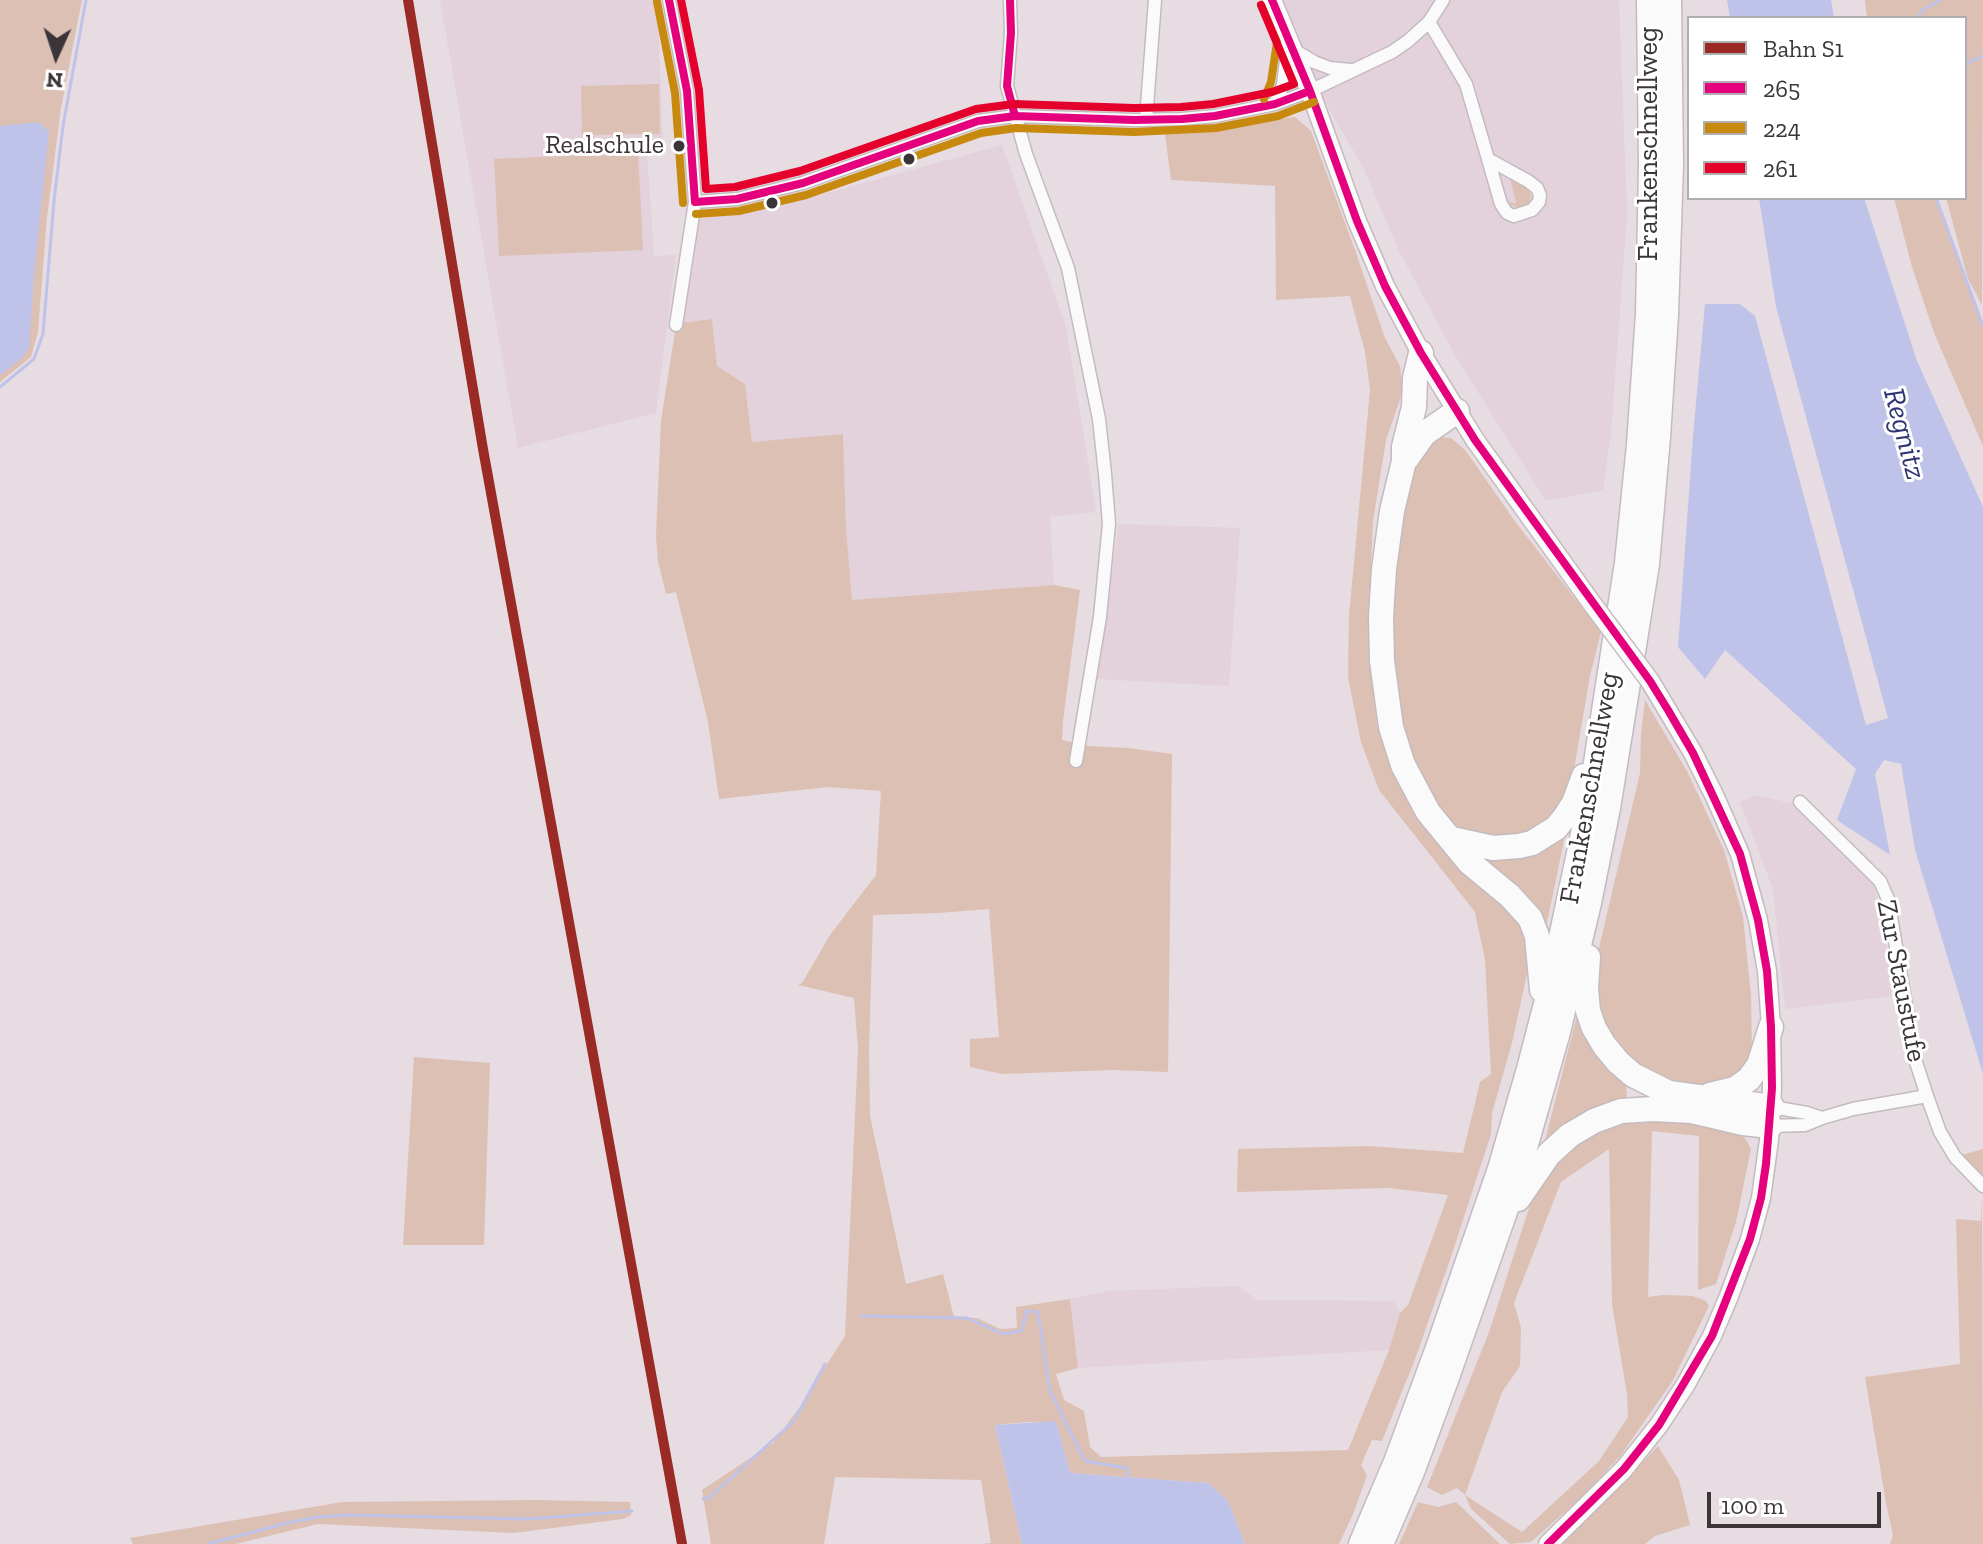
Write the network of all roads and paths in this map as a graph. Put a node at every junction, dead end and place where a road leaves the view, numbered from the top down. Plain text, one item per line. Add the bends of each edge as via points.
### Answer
1 (669, 0) edge
2 (1010, 0) edge
3 (1155, 0) edge
4 (1272, 0) edge
5 (1443, 0) edge
6 (1649, 0) edge
7 (1669, 0) edge
8 (1429, 22) junction
9 (1291, 45) junction
10 (1354, 70) junction
11 (1310, 91) junction
12 (1275, 104) junction
13 (1015, 116) junction
14 (1146, 120) junction
15 (1488, 159) junction
16 (695, 202) junction
17 (676, 325) dead end
18 (1421, 353) junction
19 (1457, 411) junction
20 (1411, 424) junction
21 (1404, 461) junction
22 (1598, 754) junction
23 (1076, 761) dead end
24 (1800, 802) dead end
25 (1452, 839) junction
26 (1589, 903) junction
27 (1771, 1027) junction
28 (1540, 1029) junction
29 (1927, 1096) junction
30 (1700, 1098) junction
31 (1771, 1116) junction
32 (1822, 1118) junction
33 (1983, 1186) edge
34 (1499, 1228) junction
35 (1361, 1544) edge
36 (1381, 1544) edge
37 (1548, 1544) edge

1 - 16 street via 687,91
2 - 13 street via 1007,86
3 - 14 street
4 - 9 main road
5 - 8 street
6 - 22 highway, Frankenschnellweg via 1648,314 1627,563
7 - 26 highway, Frankenschnellweg via 1666,315 1647,564
8 - 10 street via 1392,52
8 - 15 street via 1466,84
9 - 10 street via 1314,62
9 - 11 main road
9 - 12 street
10 - 11 street
11 - 12 street
11 - 18 main road via 1357,221
12 - 14 street via 1215,116
13 - 14 street
13 - 16 street via 978,121 803,183 737,199
13 - 23 street via 1068,268 1105,474 1109,524 1100,617
15 - 15 street via 1507,213 1532,210 1539,202 1537,188
16 - 17 street
18 - 19 main road
18 - 20 highway
19 - 20 highway via 1429,407
19 - 21 highway via 1424,434
19 - 27 main road, bridge via 1650,681 1693,753 1740,854 1758,920
20 - 21 highway
21 - 25 highway via 1384,569 1384,687 1403,765 1428,812
22 - 25 highway via 1565,817 1545,836 1505,848
22 - 28 highway, Frankenschnellweg
24 - 29 street, Zur Staustufe via 1880,881 1888,899 1915,1059
25 - 28 highway via 1469,862 1530,918 1540,957
26 - 30 highway via 1586,988 1594,1028 1633,1075 1669,1093
26 - 34 highway, Frankenschnellweg via 1558,1032
27 - 30 highway via 1749,1079 1735,1089
27 - 31 main road
28 - 35 highway, Frankenschnellweg via 1500,1169 1443,1335
29 - 32 street, Zur Staustufe
29 - 33 street, Zur Staustufe via 1955,1157
30 - 31 highway
31 - 32 street, Zur Staustufe via 1807,1113
31 - 32 street, Zur Staustufe via 1805,1125
31 - 34 highway via 1743,1123 1692,1111 1653,1109 1621,1111 1594,1121 1549,1154
31 - 37 main road via 1761,1198 1712,1336 1659,1425 1624,1469
34 - 36 highway, Frankenschnellweg via 1432,1419

